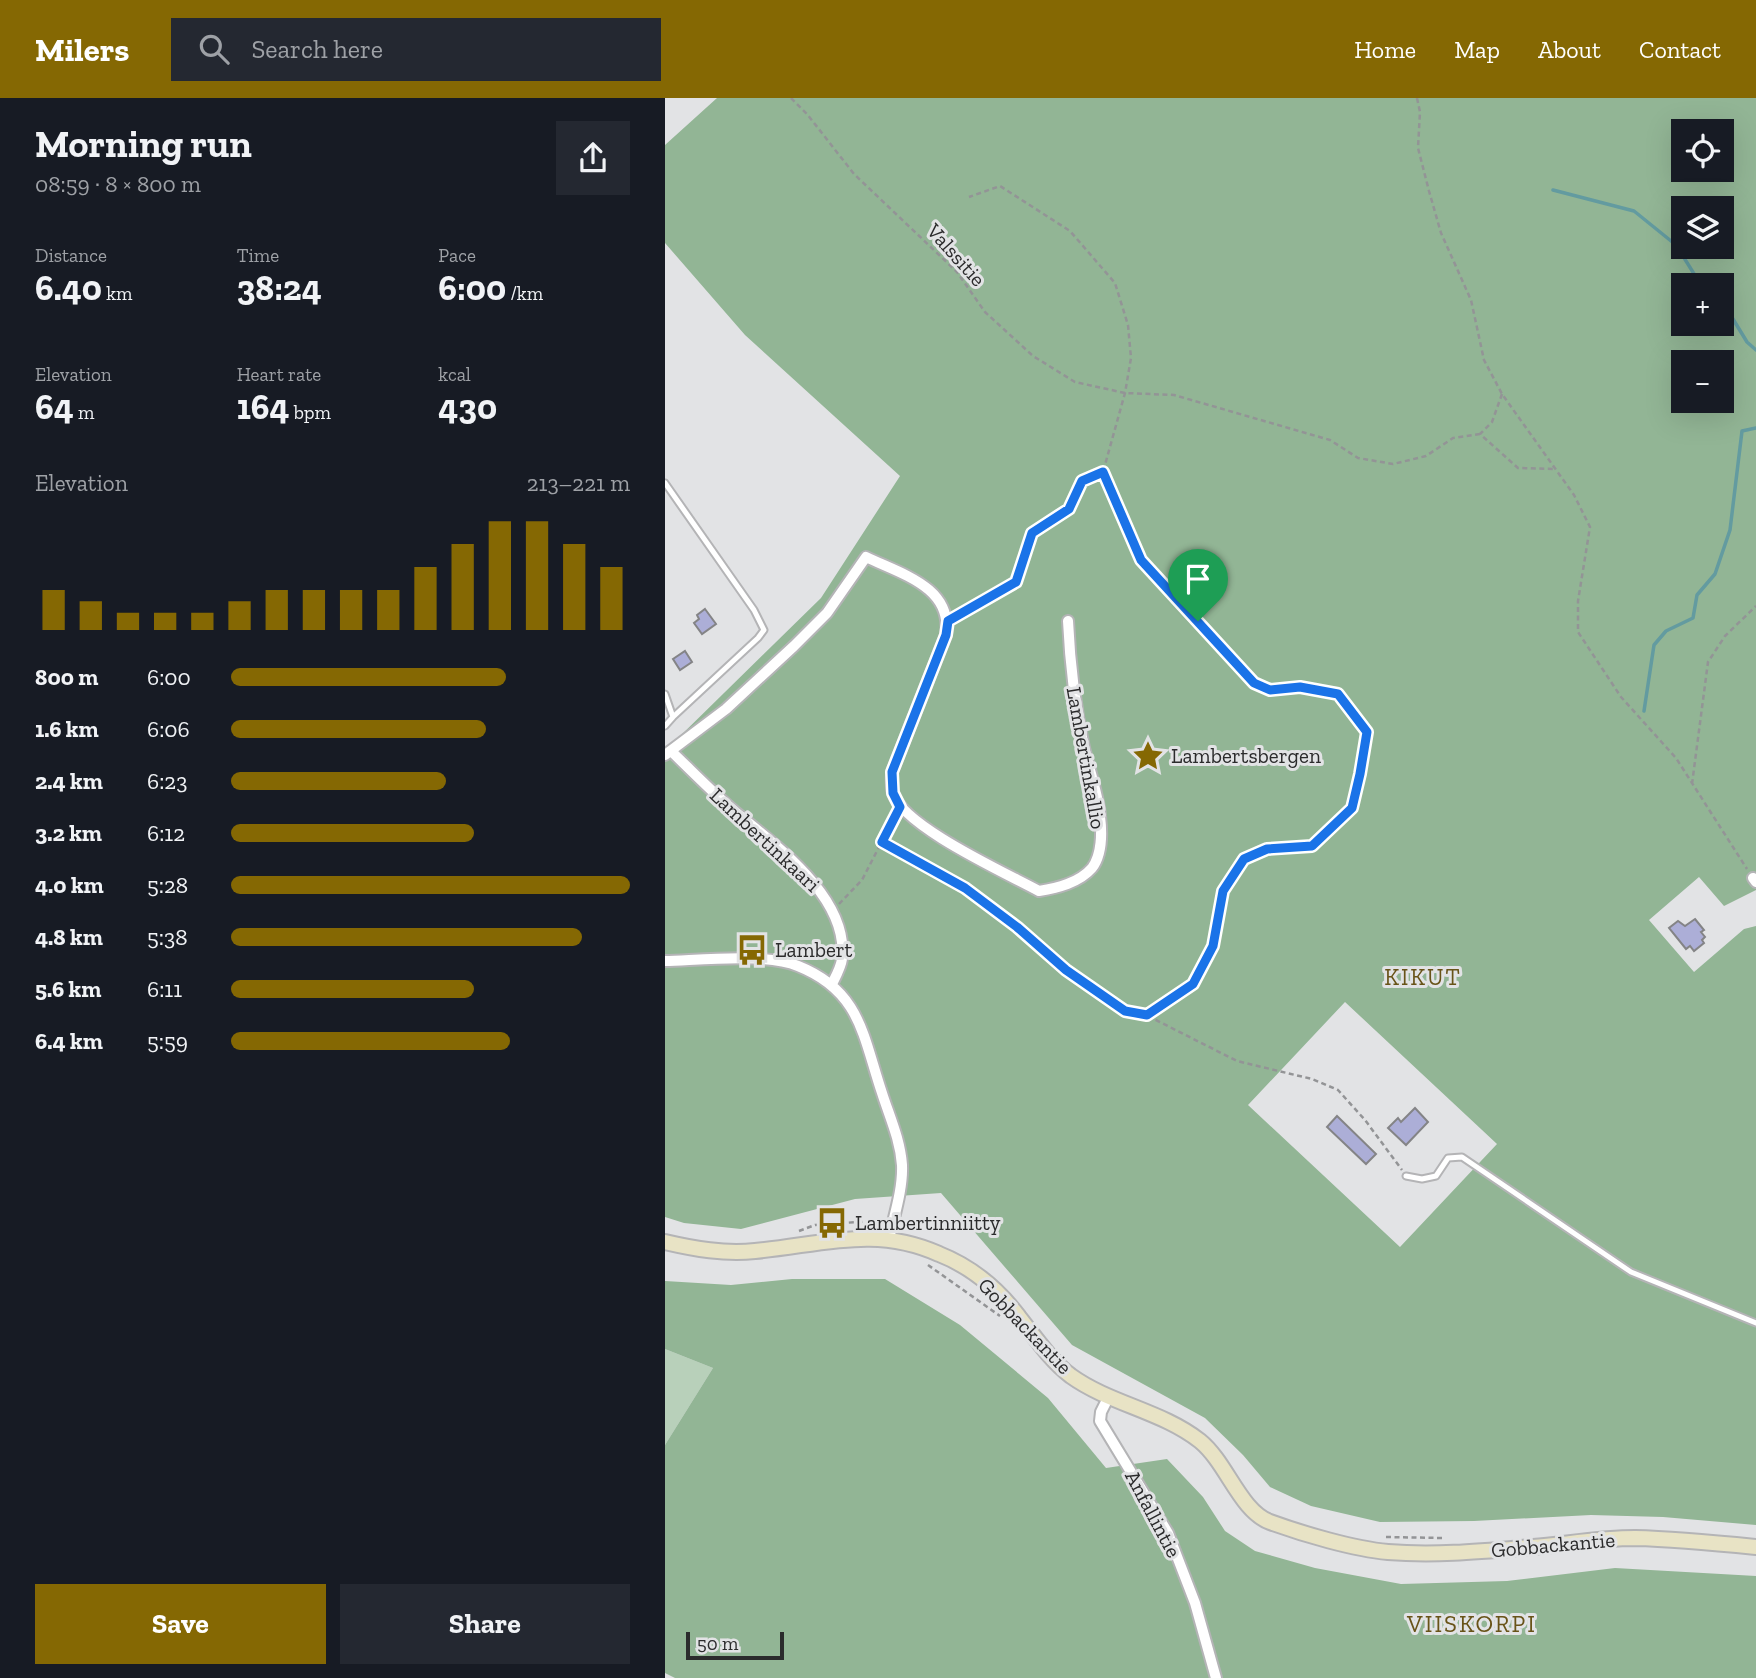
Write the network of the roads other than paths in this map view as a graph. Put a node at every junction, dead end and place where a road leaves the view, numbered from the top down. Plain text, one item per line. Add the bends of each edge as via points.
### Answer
1 (665, 483) edge
2 (1068, 621) dead end
3 (665, 694) edge
4 (673, 717) junction
5 (665, 726) edge
6 (668, 751) edge
7 (900, 807) joint
8 (665, 961) edge
9 (832, 984) junction
10 (1406, 1176) road end
11 (889, 1239) junction
12 (665, 1242) edge
13 (1756, 1323) edge
14 (1109, 1396) junction
15 (1756, 1547) edge
16 (1216, 1678) edge

1 - 4 lane via 764,630
2 - 7 street, Lambertinkallio via 1077,715 1101,815 1100,849 1092,867 1076,880 1039,891 932,832
3 - 4 lane
4 - 5 lane
6 - 7 street, Lambertinkaari via 726,709 818,621 866,556 930,589 948,621 892,772 893,793
6 - 9 street, Lambertinkaari via 822,891 842,954
8 - 9 street via 777,961 796,964
9 - 11 street via 860,1021 899,1140 902,1169
10 - 13 lane via 1436,1176 1448,1158 1462,1157 1631,1272
11 - 12 street, Gobbackantie via 843,1238 754,1251 703,1250
11 - 14 street, Gobbackantie via 942,1254 981,1278 1005,1300 1053,1360 1079,1381
14 - 15 street, Gobbackantie via 1179,1426 1202,1442 1261,1517 1360,1548 1407,1553 1483,1551 1635,1538
14 - 16 street, Anfallintie via 1100,1422 1168,1533 1195,1603

